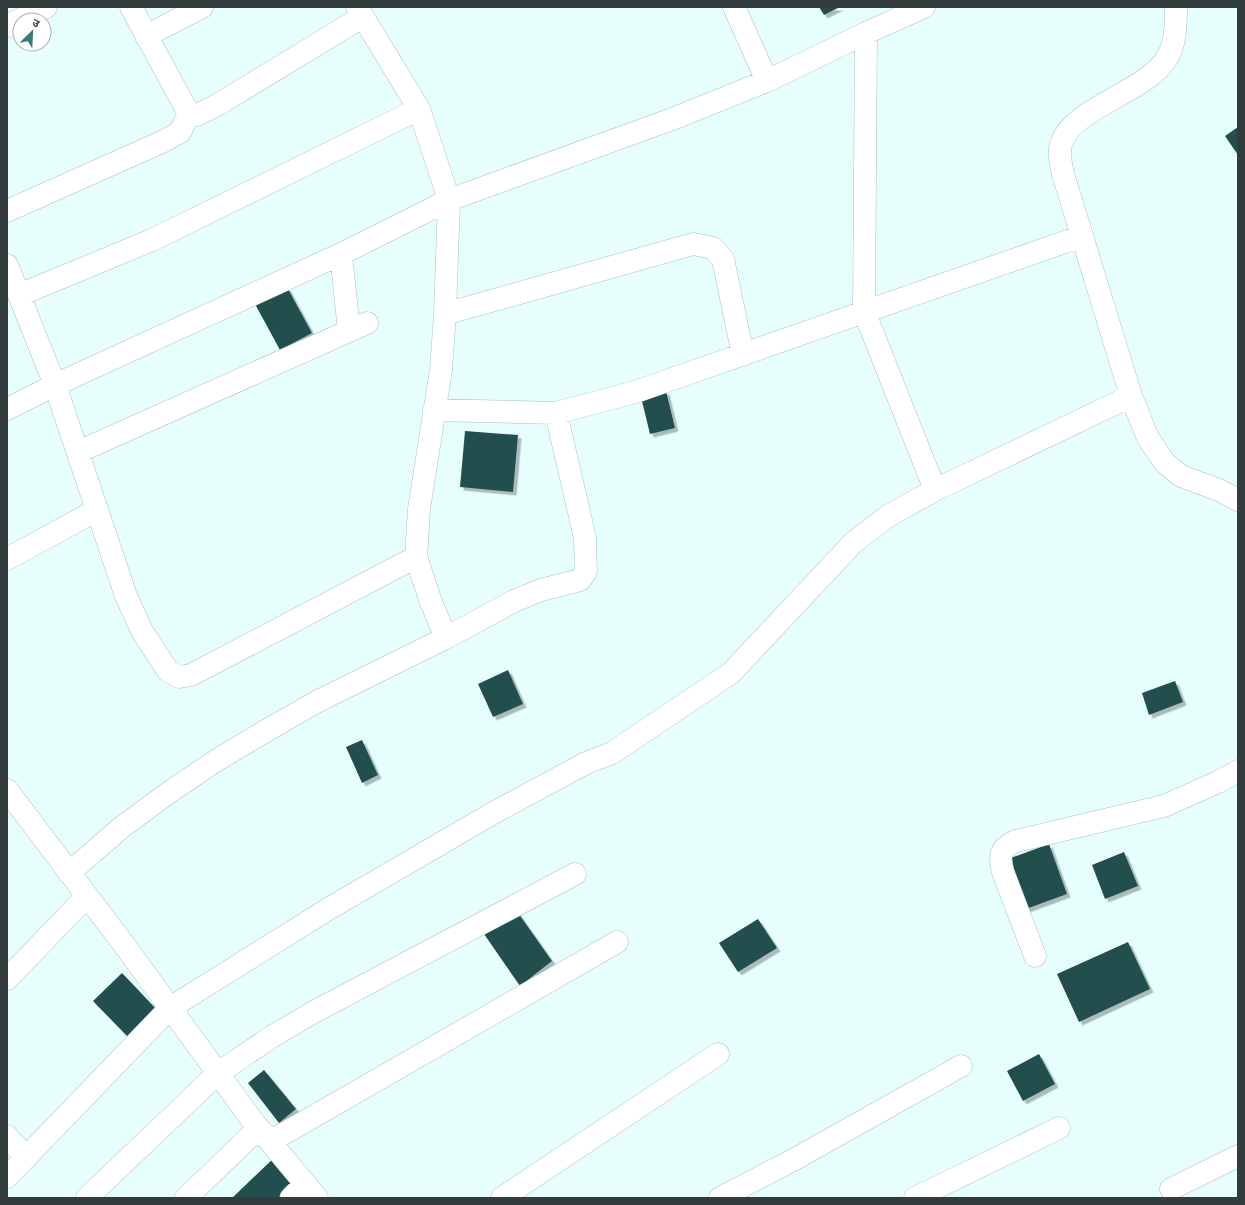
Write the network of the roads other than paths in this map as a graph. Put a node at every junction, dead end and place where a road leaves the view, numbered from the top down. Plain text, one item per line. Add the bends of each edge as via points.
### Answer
1 (46, 7) edge
2 (131, 7) edge
3 (202, 7) edge
4 (734, 7) edge
5 (924, 7) edge
6 (1176, 7) edge
7 (360, 12) edge
8 (7, 26) edge
9 (866, 33) junction
10 (146, 36) junction
11 (767, 81) junction
12 (419, 109) junction
13 (189, 114) junction
14 (449, 200) junction
15 (7, 211) edge
16 (1082, 236) junction
17 (342, 254) junction
18 (7, 265) edge
19 (19, 295) junction
20 (864, 311) junction
21 (445, 314) junction
22 (744, 355) junction
23 (55, 386) junction
24 (1131, 396) junction
25 (7, 409) edge
26 (434, 410) junction
27 (556, 413) junction
28 (78, 452) junction
29 (935, 490) junction
30 (1238, 500) edge
31 (97, 510) junction
32 (416, 557) junction
33 (7, 559) edge
34 (446, 638) junction
35 (1238, 771) edge
36 (7, 790) edge
37 (69, 872) junction
38 (575, 874) dead end
39 (87, 896) junction
40 (617, 942) dead end
41 (1035, 956) dead end
42 (7, 979) edge
43 (170, 1008) junction
44 (718, 1054) dead end
45 (962, 1066) dead end
46 (218, 1073) junction
47 (1059, 1128) dead end
48 (265, 1135) junction
49 (7, 1136) edge
50 (1238, 1156) edge
51 (26, 1158) junction
52 (7, 1178) edge
53 (1171, 1189) dead end
54 (304, 1193) edge
55 (87, 1198) edge
56 (186, 1198) edge
57 (502, 1198) edge
58 (720, 1198) edge
59 (915, 1198) edge

1 - 8 street
2 - 10 street
3 - 10 street
4 - 11 street
5 - 9 street
6 - 16 street via 1173,43 1168,58 1141,82 1081,119 1066,133 1061,144 1059,157
7 - 12 street
7 - 13 street via 219,104 197,115
9 - 11 street
9 - 20 street
10 - 13 street
11 - 14 street via 675,118
12 - 14 street
12 - 19 street via 152,240
13 - 15 street via 180,132 164,141
14 - 17 street
14 - 21 street
16 - 20 street
16 - 24 street
17 - 23 street
17 - 28 street via 358,327
18 - 19 street
19 - 23 street
20 - 22 street
20 - 29 street
21 - 22 street via 693,244 713,248 723,259
21 - 26 street via 441,370
22 - 27 street via 635,392
23 - 25 street
23 - 28 street
24 - 29 street
24 - 30 street via 1148,438 1164,464 1181,476
26 - 27 street
26 - 32 street via 419,509
27 - 34 street via 585,538 586,572 580,580 514,601
28 - 31 street
29 - 43 street via 888,516 853,543 731,673 612,753 586,763 495,812 330,908
31 - 32 street via 126,596 142,631 168,671 179,677 191,674
31 - 33 street
32 - 34 street
34 - 37 street via 318,701 217,760 144,810
35 - 41 street via 1164,806 1016,841 1006,846 1000,862
36 - 37 street
37 - 39 street
38 - 46 street via 312,1013
39 - 42 street
39 - 43 street
40 - 48 street
43 - 46 street
43 - 51 street
44 - 57 street
45 - 58 street
46 - 48 street
46 - 55 street
47 - 59 street
48 - 54 street
48 - 56 street
49 - 51 street
50 - 53 street
51 - 52 street

